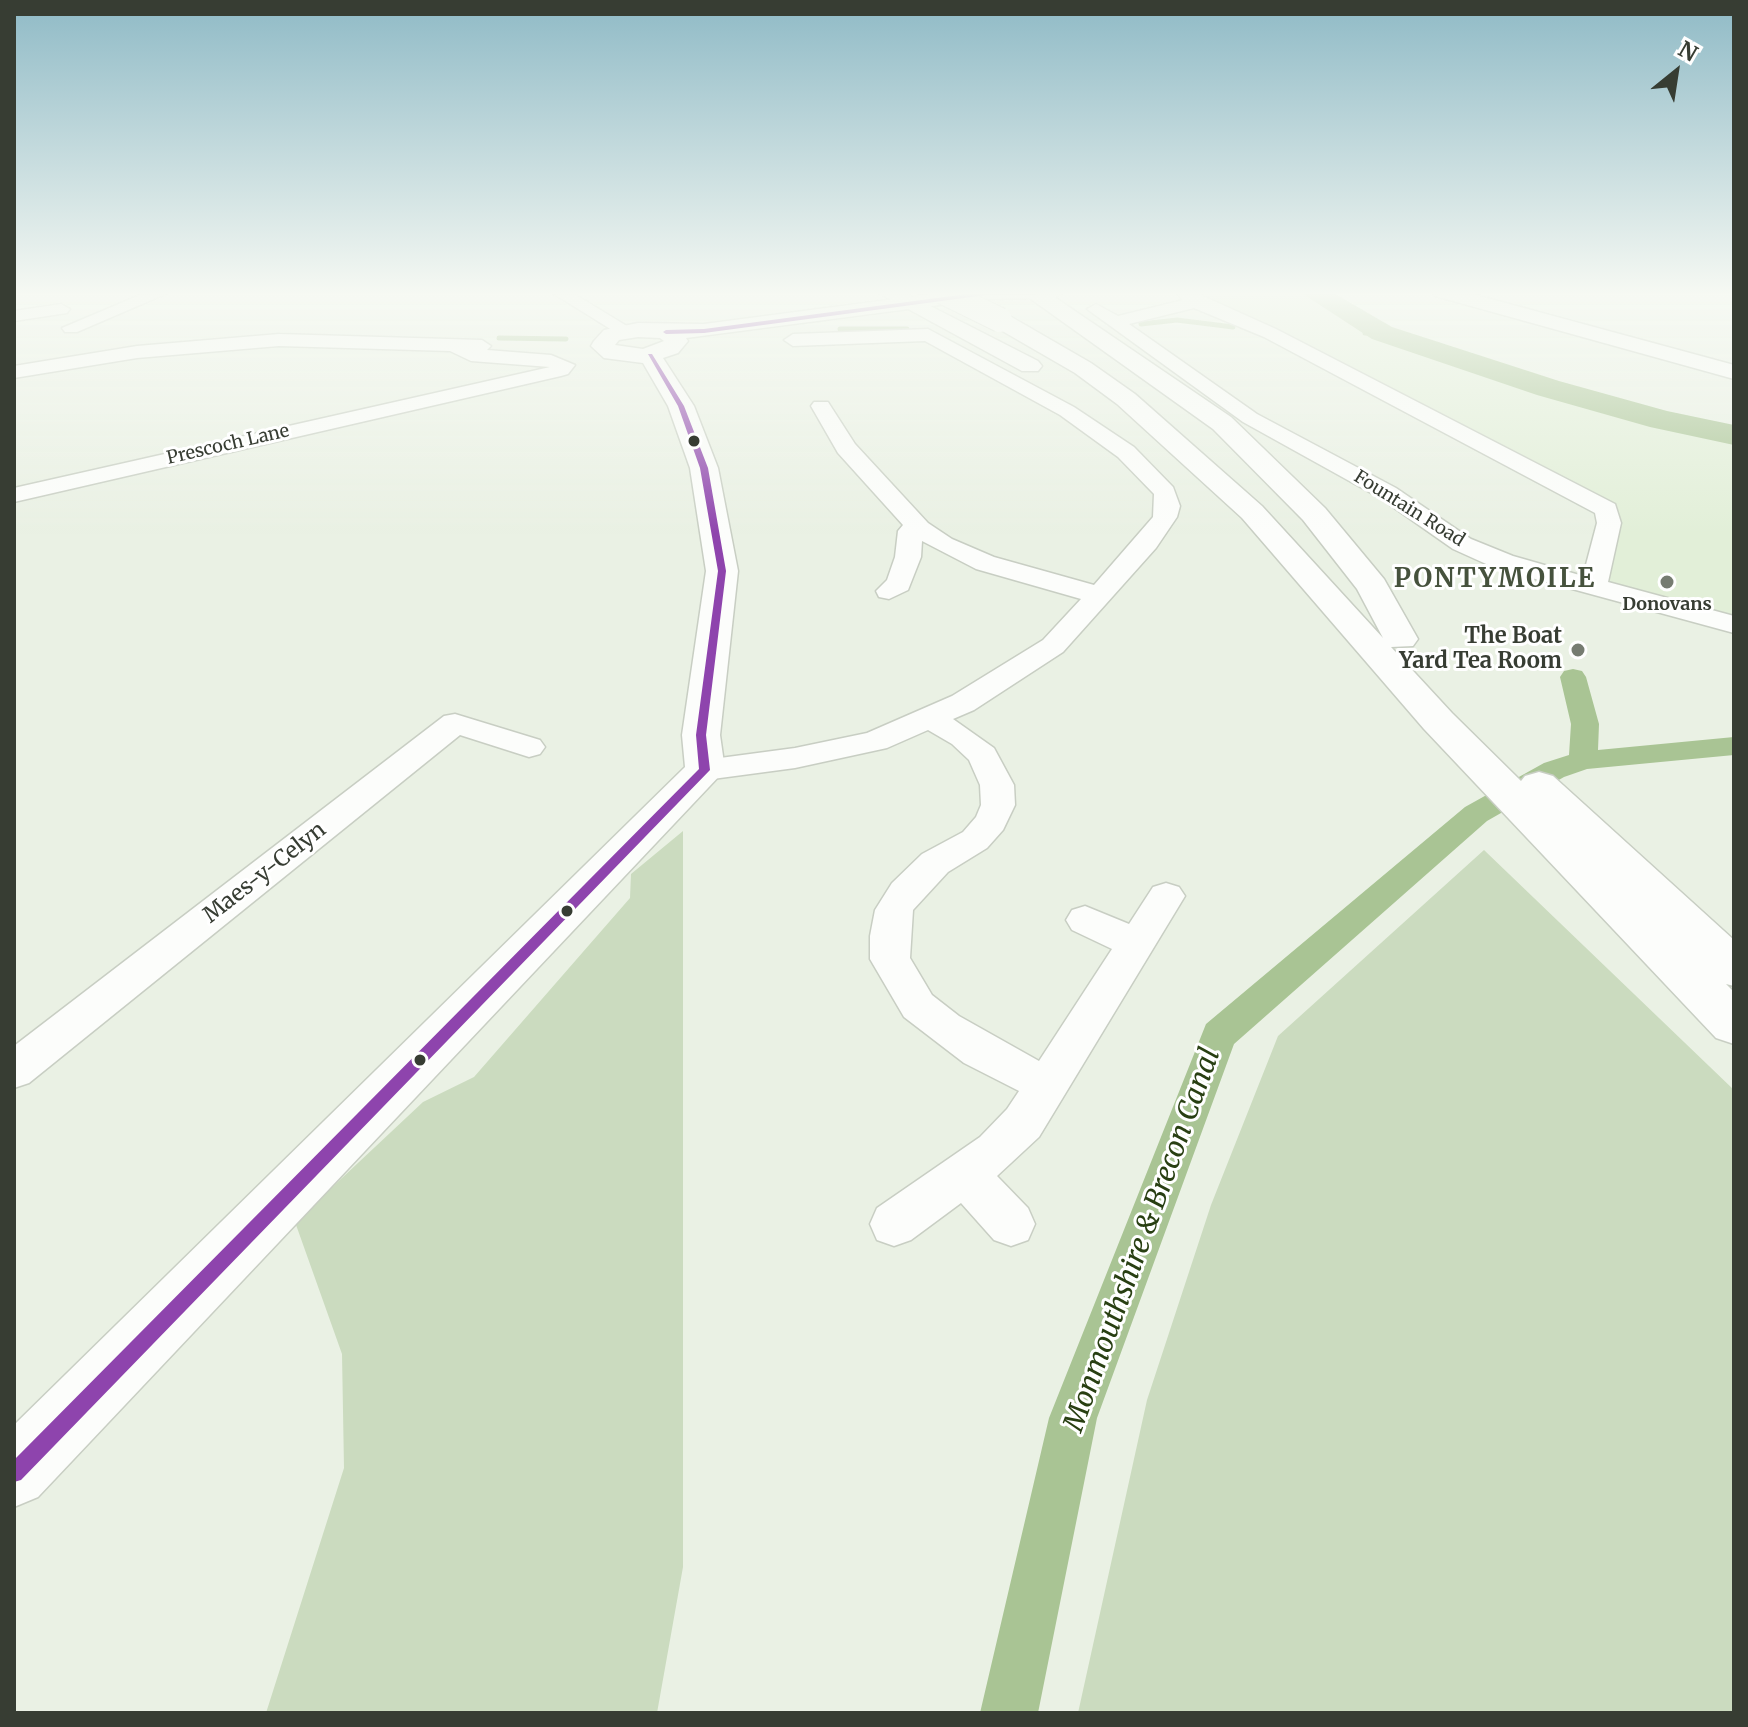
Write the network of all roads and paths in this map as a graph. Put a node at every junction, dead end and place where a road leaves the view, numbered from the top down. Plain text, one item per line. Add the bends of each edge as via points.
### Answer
1 (550, 373) edge
2 (671, 373) edge
3 (1011, 373) edge
4 (1041, 373) edge
5 (1089, 373) edge
6 (1114, 373) edge
7 (1186, 373) edge
8 (1346, 373) edge
9 (821, 406) dead end
10 (14, 495) edge
11 (919, 528) junction
12 (1594, 587) junction
13 (889, 591) dead end
14 (1102, 596) junction
15 (1734, 625) edge
16 (1454, 718) junction
17 (931, 719) junction
18 (529, 747) dead end
19 (705, 770) junction
20 (1554, 821) junction
21 (1166, 896) dead end
22 (1085, 920) dead end
23 (1136, 943) junction
24 (1734, 968) edge
25 (1734, 1024) edge
26 (14, 1070) edge
27 (1046, 1084) junction
28 (964, 1173) junction
29 (894, 1224) dead end
30 (1011, 1224) dead end
31 (14, 1473) edge

1 - 10 street, Prescoch Lane
2 - 19 main road via 704,468 722,571 701,735
3 - 14 street via 1126,452 1165,492 1165,517
4 - 16 main road via 1134,434
5 - 16 main road via 1252,512
6 - 16 main road via 1211,442 1401,639
7 - 12 street, Fountain Road via 1250,418 1388,493 1462,544 1504,562
8 - 12 street via 1606,509 1609,523
9 - 11 street via 846,448
11 - 13 street via 910,531 899,584
11 - 14 street via 985,563
12 - 15 street, Fountain Road
14 - 17 street via 1053,646
16 - 20 main road
17 - 19 street via 876,741
17 - 27 street via 983,755 997,785 998,805 975,840 935,863 905,892 894,910 890,959 918,1006 944,1028
18 - 26 street, Maes-y-Celyn via 455,723
19 - 31 main road
20 - 24 main road
20 - 25 main road
21 - 23 street
22 - 23 street
23 - 27 street
27 - 28 street via 1023,1123
28 - 29 street
28 - 30 street

